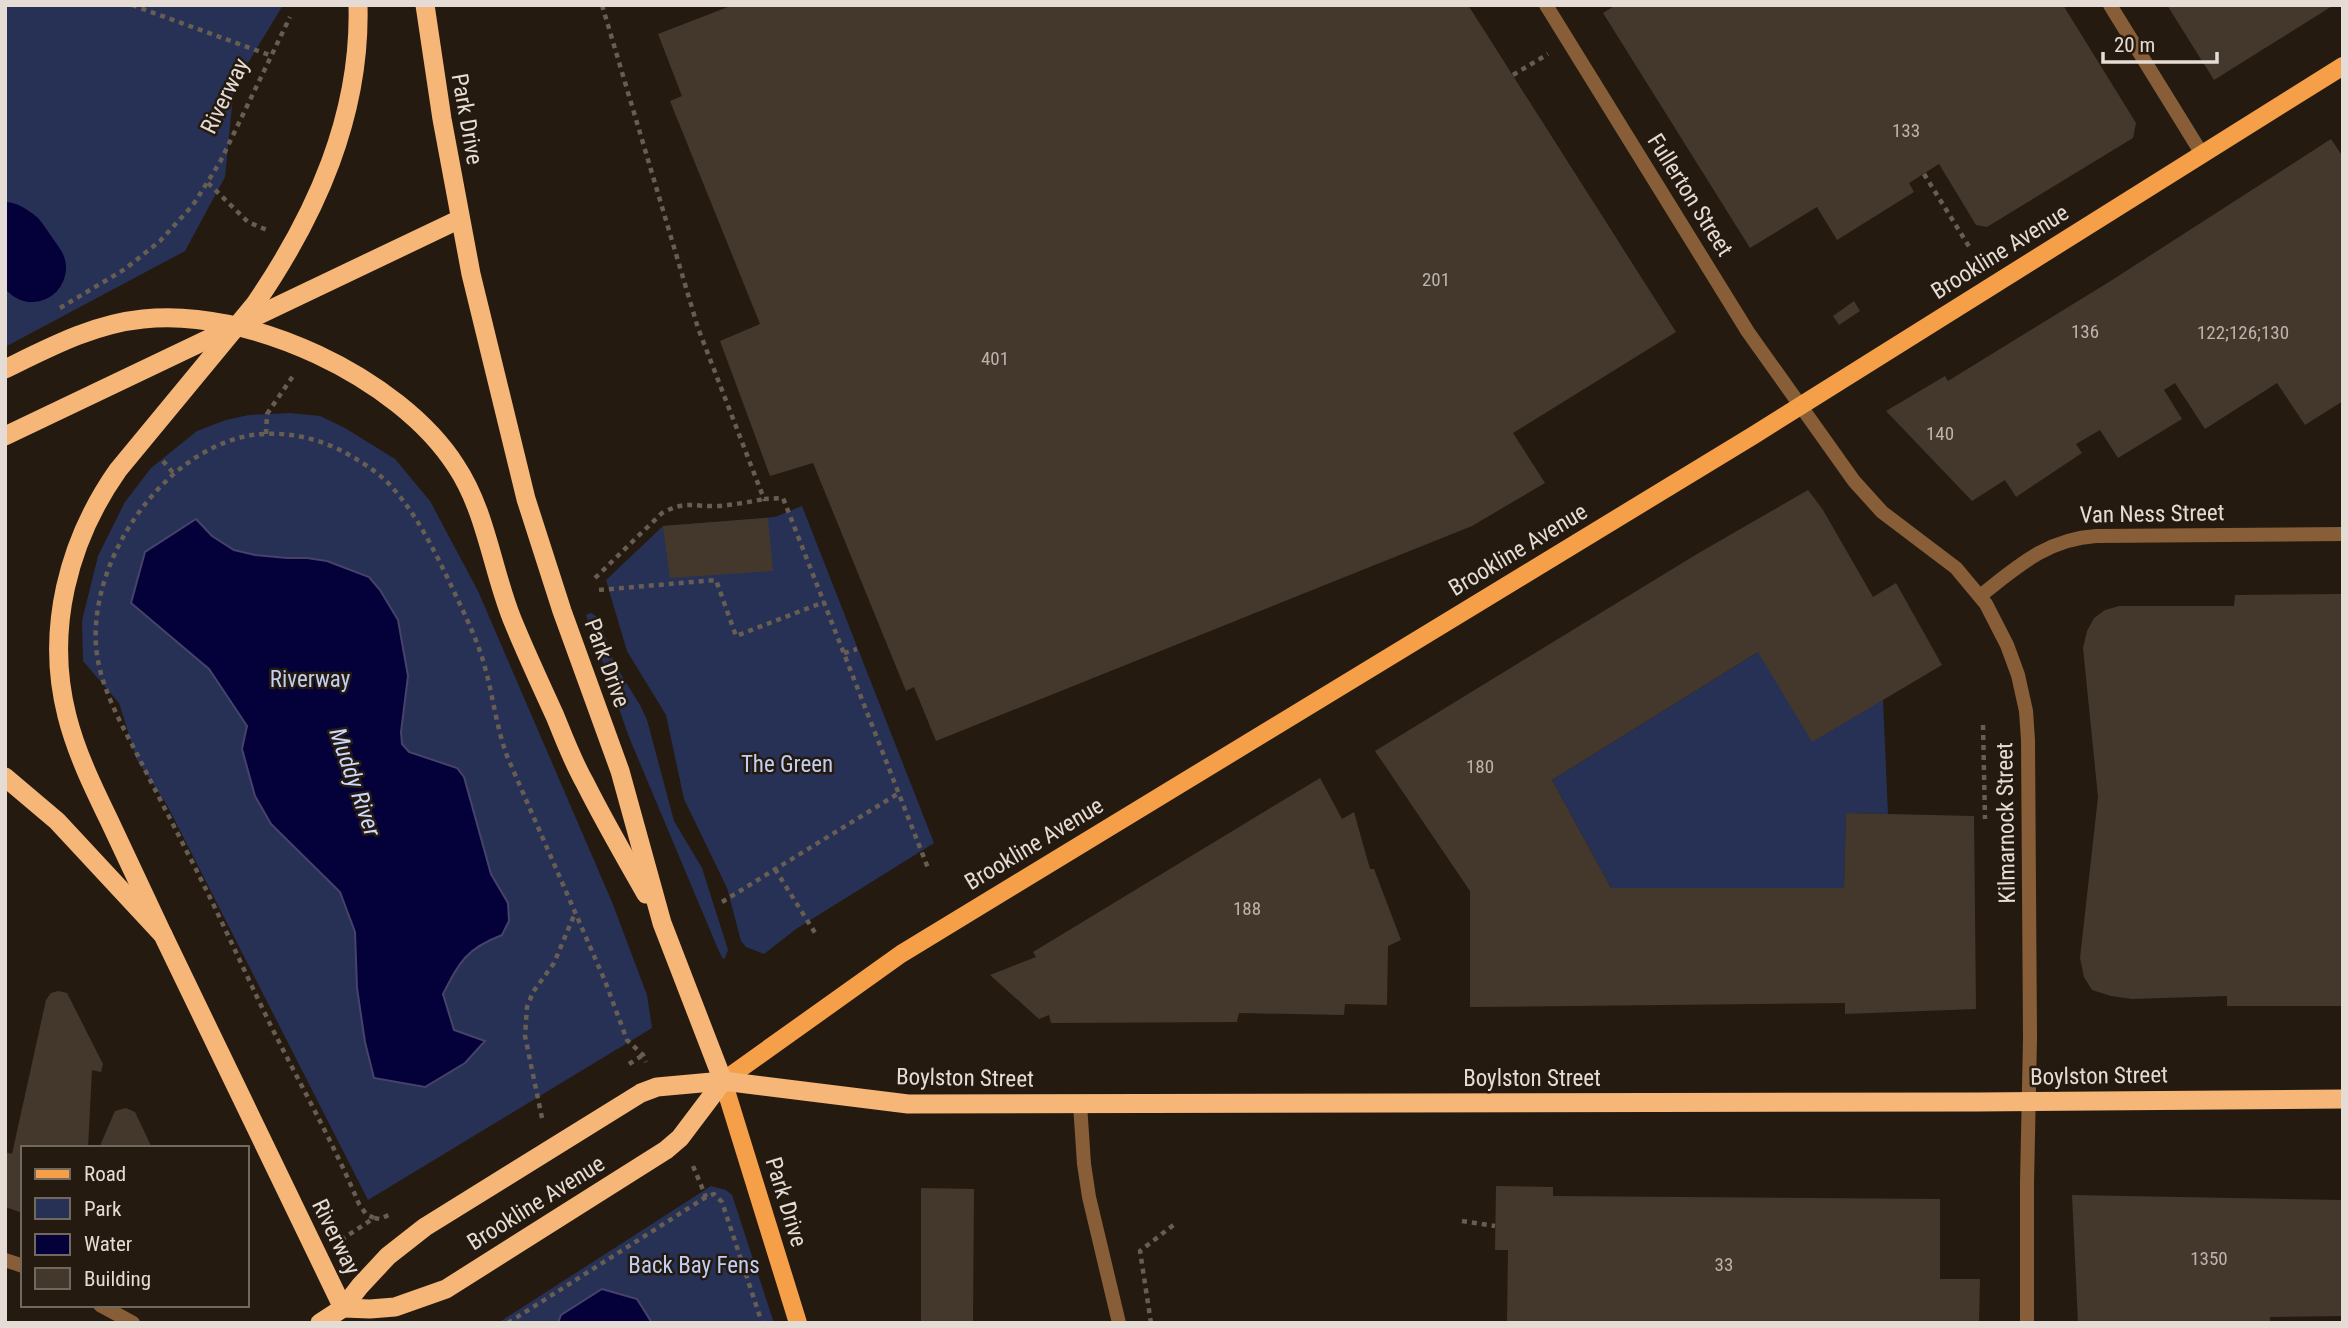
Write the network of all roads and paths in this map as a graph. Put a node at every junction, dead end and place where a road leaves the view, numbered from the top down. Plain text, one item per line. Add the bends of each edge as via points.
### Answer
1 (132, 5) edge
2 (358, 5) edge
3 (425, 5) edge
4 (602, 5) edge
5 (1546, 5) edge
6 (2110, 5) edge
7 (290, 17) dead end
8 (1569, 41) junction
9 (272, 56) junction
10 (2343, 66) edge
11 (1513, 75) dead end
12 (2202, 154) junction
13 (1924, 174) dead end
14 (208, 183) junction
15 (460, 219) junction
16 (248, 222) dead end
17 (1970, 248) dead end
18 (74, 301) dead end
19 (236, 327) junction
20 (5, 369) edge
21 (1801, 405) junction
22 (267, 414) dead end
23 (266, 434) junction
24 (5, 436) edge
25 (161, 459) dead end
26 (174, 475) junction
27 (764, 499) junction
28 (2343, 534) edge
29 (595, 578) dead end
30 (599, 590) dead end
31 (1980, 596) junction
32 (824, 602) junction
33 (857, 649) dead end
34 (844, 653) junction
35 (1983, 725) dead end
36 (5, 777) edge
37 (899, 793) junction
38 (1985, 818) dead end
39 (928, 868) dead end
40 (775, 869) junction
41 (722, 902) dead end
42 (575, 913) junction
43 (662, 923) junction
44 (163, 935) junction
45 (817, 936) dead end
46 (646, 1063) dead end
47 (723, 1081) junction
48 (2343, 1099) edge
49 (2029, 1101) junction
50 (1080, 1104) junction
51 (542, 1118) dead end
52 (1462, 1221) dead end
53 (1176, 1223) dead end
54 (1495, 1226) dead end
55 (355, 1231) dead end
56 (104, 1307) edge
57 (346, 1315) edge
58 (133, 1323) edge
59 (320, 1323) edge
60 (508, 1323) edge
61 (762, 1323) edge
62 (798, 1323) edge
63 (1119, 1323) edge
64 (1150, 1323) edge
65 (2027, 1323) edge

1 - 9 path
2 - 19 highway via 354,75 332,162 291,247
3 - 15 highway, Park Drive
4 - 27 path via 698,328
5 - 8 street, Fullerton Street
6 - 12 street
7 - 9 path, Riverway
8 - 11 path
8 - 21 street, Fullerton Street via 1748,332
9 - 14 path, Riverway
10 - 12 main road, Brookline Avenue
12 - 21 main road, Brookline Avenue
13 - 17 path
14 - 16 path
14 - 18 path, Riverway via 160,241
15 - 19 highway
15 - 43 highway, Park Drive via 526,499 620,771
19 - 20 highway via 143,318 74,336
19 - 24 highway
19 - 43 highway via 324,358 370,383 420,423 454,463 472,496 513,621 583,781
19 - 44 highway via 96,503 68,572 60,615 60,673 69,725
21 - 31 street, Kilmarnock Street via 1876,506 1941,554
21 - 47 main road, Brookline Avenue via 901,954
22 - 23 path
23 - 26 path via 222,445
23 - 42 path via 304,437 333,446 362,463 403,500 425,534 466,615 485,666 502,743
25 - 26 path
26 - 55 path, Riverway via 125,533 107,571 96,611 97,652 129,739 359,1205 374,1218
27 - 29 path via 720,506 688,503 670,509
27 - 32 path via 783,498
28 - 31 street, Van Ness Street via 2072,538 2036,554
30 - 32 path via 716,580 736,636
31 - 49 street, Kilmarnock Street via 2013,659 2028,725
32 - 34 path
33 - 34 path
34 - 37 path
35 - 38 path, Kilmarnock Street
36 - 44 highway, Riverway via 57,821
37 - 39 path
37 - 40 path
40 - 41 path
40 - 45 path
42 - 46 path via 627,1040
42 - 51 path via 554,963 527,1007 525,1036
43 - 47 highway, Park Drive
44 - 57 highway, Riverway
47 - 50 highway, Boylston Street via 908,1104
47 - 57 highway, Brookline Avenue via 666,1150 446,1289 395,1307
47 - 57 highway, Brookline Avenue via 657,1087 640,1093 425,1227 373,1271
47 - 62 main road, Park Drive
48 - 49 highway, Boylston Street
49 - 50 highway, Boylston Street
49 - 65 street, Kilmarnock Street
50 - 63 street via 1086,1175
52 - 54 path
53 - 64 path via 1140,1251
56 - 58 street
57 - 59 highway, Brookline Avenue
60 - 61 path via 705,1194 716,1195 722,1202

